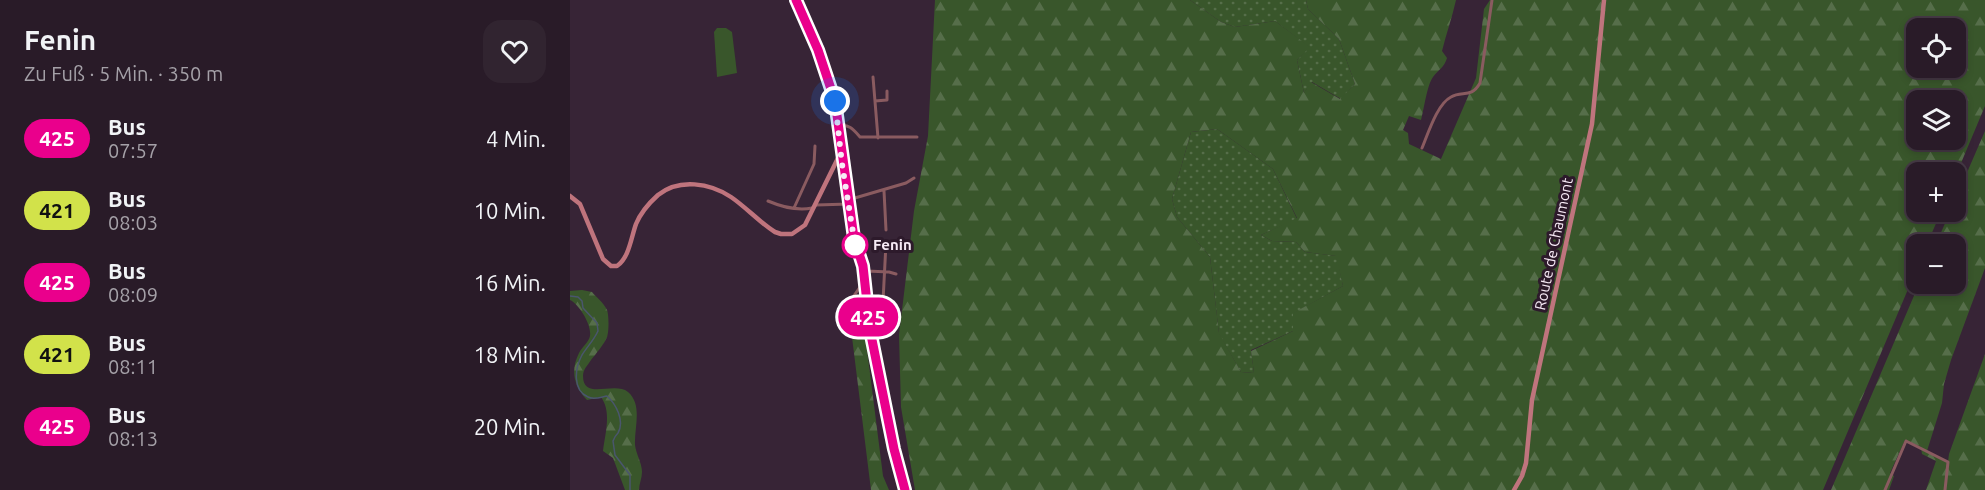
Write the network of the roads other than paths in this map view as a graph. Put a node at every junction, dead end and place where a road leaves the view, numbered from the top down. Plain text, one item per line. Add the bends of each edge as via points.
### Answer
1 (796, 0) edge
2 (1492, 0) edge
3 (1604, 0) edge
4 (873, 77) dead end
5 (887, 91) dead end
6 (875, 101) junction
7 (838, 126) junction
8 (917, 137) dead end
9 (878, 138) junction
10 (815, 146) dead end
11 (1422, 148) dead end
12 (839, 163) junction
13 (914, 178) dead end
14 (884, 191) junction
15 (570, 196) edge
16 (768, 201) dead end
17 (849, 202) junction
18 (815, 206) junction
19 (794, 208) junction
20 (886, 230) dead end
21 (886, 243) dead end
22 (860, 256) junction
23 (867, 271) junction
24 (883, 271) junction
25 (896, 274) dead end
26 (865, 283) junction
27 (845, 316) dead end
28 (870, 327) junction
29 (904, 490) edge
30 (1514, 490) edge
31 (1885, 490) edge
32 (1945, 490) edge

1 - 7 street via 831,87
2 - 11 street via 1480,83 1472,92 1452,96 1444,103
3 - 30 street, Route de Chaumont via 1592,124 1532,400 1526,463
4 - 6 street
5 - 6 street via 887,100
6 - 9 street
7 - 9 street via 846,125 860,137
7 - 12 street
8 - 9 street
10 - 19 street via 814,164
12 - 17 street
12 - 18 street
13 - 14 street
14 - 17 street
14 - 20 street
15 - 18 street via 580,204 601,256 614,266 624,260 643,209 675,185 693,184 726,194 782,234 800,230
16 - 19 street
17 - 18 street
17 - 22 street
18 - 19 street
21 - 24 street
22 - 23 street
22 - 26 street
23 - 24 street
23 - 26 street
24 - 25 street
24 - 28 street via 882,321 879,327
26 - 27 street via 853,297
26 - 28 street
28 - 29 street
31 - 32 street via 1906,441 1948,462

